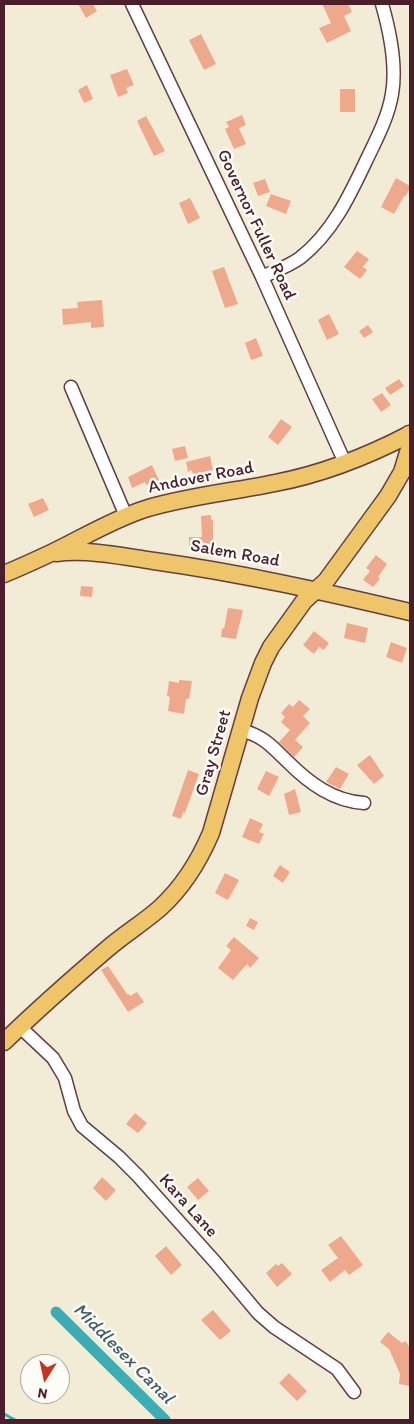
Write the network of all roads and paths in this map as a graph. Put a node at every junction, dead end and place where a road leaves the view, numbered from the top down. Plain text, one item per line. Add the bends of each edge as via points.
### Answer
1 (132, 4) edge
2 (382, 4) edge
3 (262, 277) junction
4 (71, 387) dead end
5 (410, 434) edge
6 (346, 463) junction
7 (126, 516) junction
8 (93, 531) junction
9 (49, 554) junction
10 (106, 554) junction
11 (4, 574) edge
12 (316, 590) junction
13 (410, 612) edge
14 (241, 730) junction
15 (364, 803) dead end
16 (20, 1026) junction
17 (4, 1042) edge
18 (354, 1392) dead end

1 - 3 street, Governor Fuller Road
2 - 3 street via 390,38 393,75 385,119 338,216 298,259
3 - 6 street, Governor Fuller Road
4 - 7 street
5 - 6 main road, Andover Road
5 - 12 main road, Gray Street via 402,472 388,496
6 - 7 main road, Andover Road via 296,479 163,504
7 - 8 main road, Andover Road
8 - 9 main road, Andover Road
8 - 10 main road
9 - 10 main road, Salem Road
9 - 11 main road, Andover Road
10 - 12 main road, Salem Road via 204,568
12 - 13 main road, Salem Road
12 - 14 main road, Gray Street via 304,600 272,647 256,680
14 - 15 street via 270,744 301,775 329,794 342,800
14 - 16 main road, Gray Street via 211,833 183,883 160,908 105,951
16 - 17 main road, Gray Street
16 - 18 street, Kara Lane via 53,1058 65,1078 74,1111 82,1126 138,1176 258,1313 337,1369

